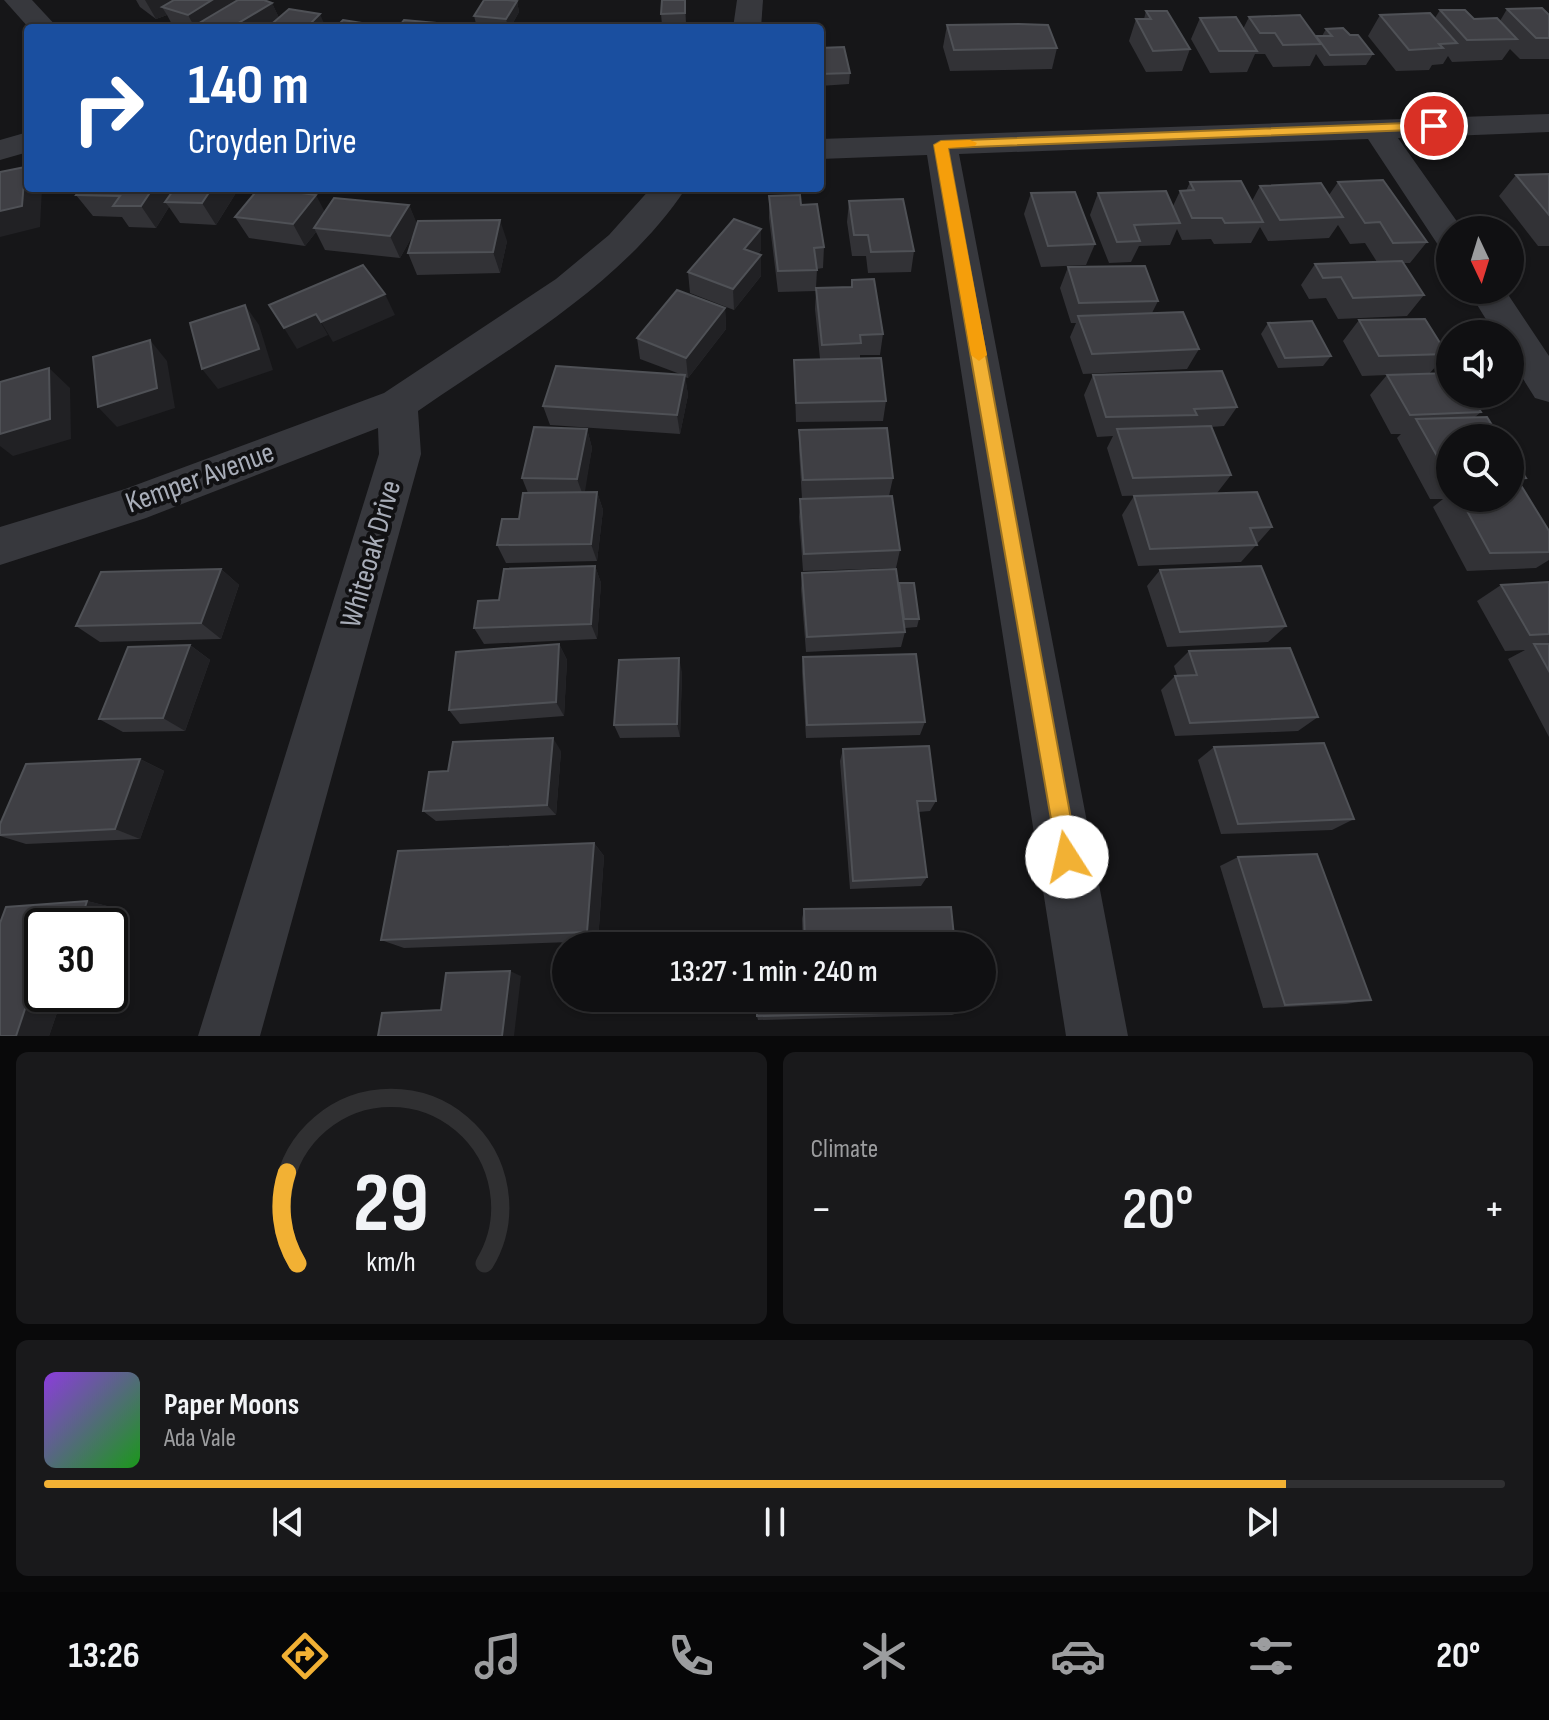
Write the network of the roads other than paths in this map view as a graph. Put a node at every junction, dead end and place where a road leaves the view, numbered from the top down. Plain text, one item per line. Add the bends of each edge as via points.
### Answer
1 (17, 0) edge
2 (750, 0) edge
3 (40, 24) edge
4 (747, 24) edge
5 (1549, 123) edge
6 (1376, 128) junction
7 (24, 143) edge
8 (941, 145) junction
9 (824, 149) edge
10 (0, 150) edge
11 (666, 192) edge
12 (1436, 216) edge
13 (1495, 304) edge
14 (1549, 387) edge
15 (398, 404) junction
16 (0, 546) edge
17 (229, 1036) edge
18 (1097, 1036) edge

1 - 3 street
2 - 4 street
5 - 6 street
6 - 8 street
6 - 12 street
7 - 10 street
8 - 9 street
8 - 18 street
11 - 15 street via 621,243 569,288
13 - 14 street
15 - 16 street, Kemper Avenue via 131,505
15 - 17 street, Whiteoak Drive via 400,454

